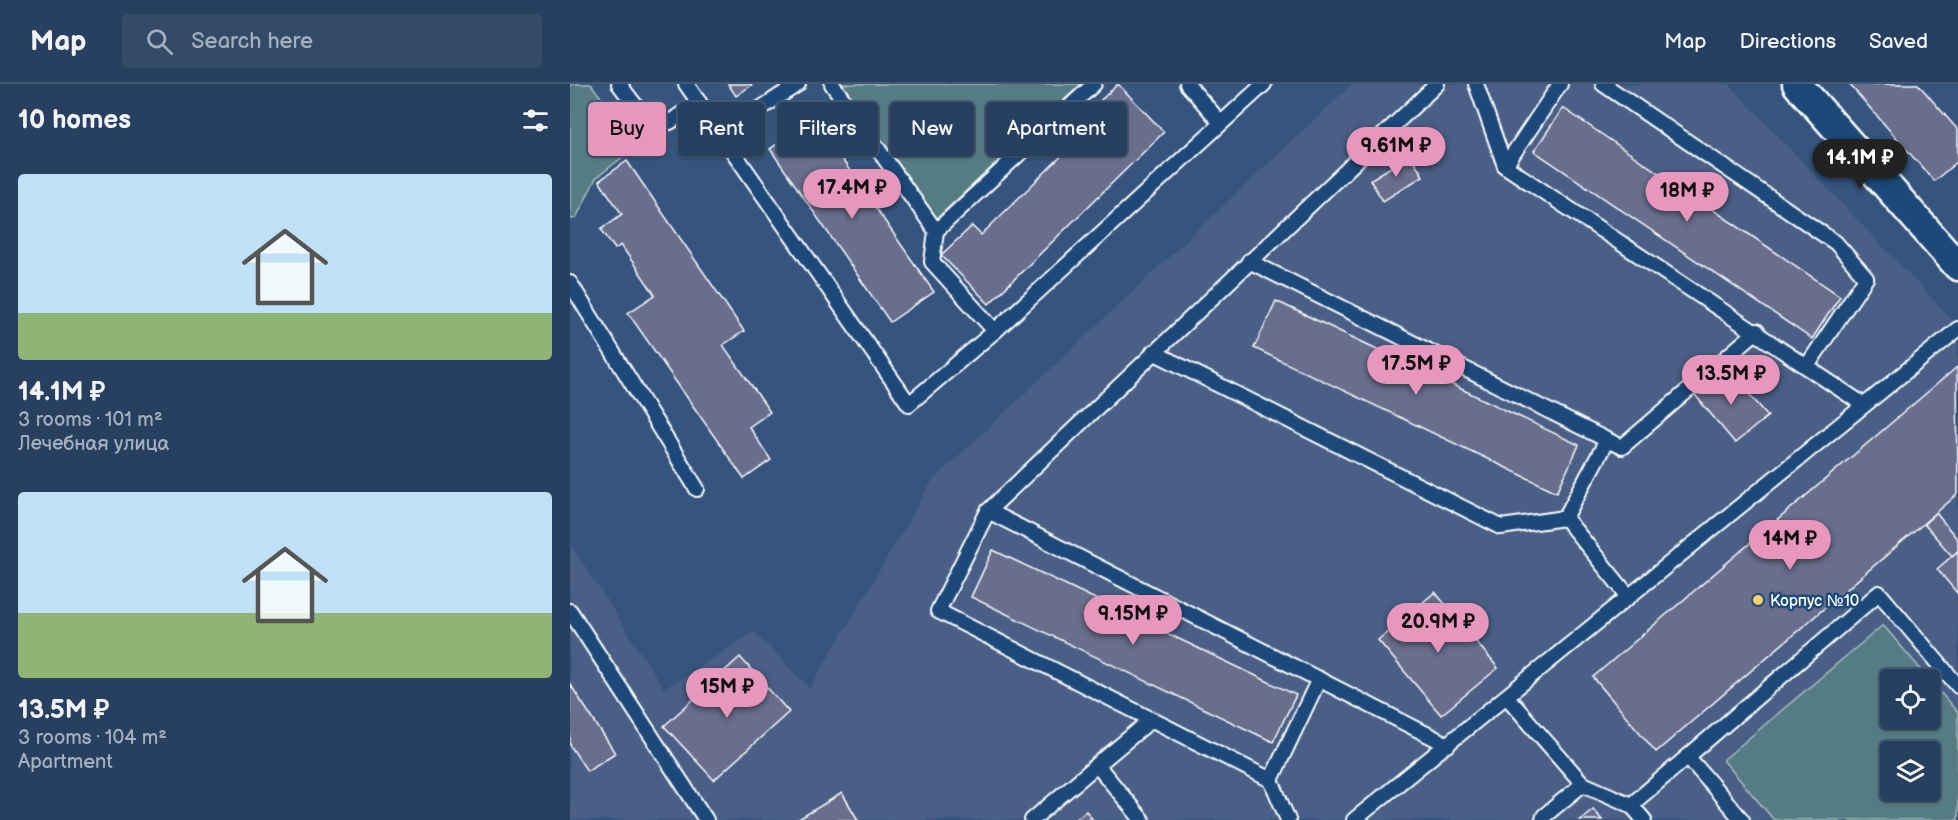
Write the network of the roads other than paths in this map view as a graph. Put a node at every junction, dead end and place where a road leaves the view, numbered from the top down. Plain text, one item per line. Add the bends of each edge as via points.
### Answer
1 (619, 84) edge
2 (686, 84) edge
3 (798, 84) edge
4 (832, 84) edge
5 (1094, 84) edge
6 (1187, 84) edge
7 (1263, 84) edge
8 (1437, 84) edge
9 (1476, 84) edge
10 (1560, 84) edge
11 (1604, 84) edge
12 (1797, 84) edge
13 (699, 102) edge
14 (765, 106) edge
15 (678, 116) edge
16 (1221, 123) junction
17 (735, 156) edge
18 (1505, 165) junction
19 (936, 231) junction
20 (1249, 261) junction
21 (1958, 266) edge
22 (570, 283) edge
23 (1958, 329) edge
24 (995, 331) junction
25 (1756, 332) junction
26 (1153, 352) junction
27 (1807, 366) junction
28 (1864, 405) junction
29 (1607, 440) junction
30 (697, 489) dead end
31 (988, 511) junction
32 (1565, 518) junction
33 (1629, 597) junction
34 (570, 611) edge
35 (1319, 679) junction
36 (1958, 686) edge
37 (1507, 697) junction
38 (1151, 720) junction
39 (1448, 744) junction
40 (1688, 757) junction
41 (1096, 765) junction
42 (1270, 780) junction
43 (1583, 784) junction
44 (1631, 806) junction
45 (705, 820) edge
46 (1032, 820) edge
47 (1142, 820) edge
48 (1288, 820) edge
49 (1354, 820) edge
50 (1544, 820) edge
51 (1644, 820) edge
52 (1742, 820) edge

1 - 15 lane via 651,126
2 - 13 lane
3 - 14 lane
4 - 19 lane
5 - 19 lane
6 - 16 lane
7 - 16 lane
8 - 20 lane
9 - 18 lane
10 - 18 lane
11 - 27 lane via 1836,243 1866,278
12 - 21 street
16 - 24 lane
17 - 24 lane via 909,404
18 - 25 lane
19 - 24 lane via 932,262
20 - 26 lane
20 - 29 lane
22 - 30 lane
23 - 28 lane
25 - 27 lane
25 - 29 lane via 1622,447
26 - 31 lane
26 - 32 lane via 1501,527
27 - 28 lane
28 - 33 lane
29 - 32 lane
31 - 35 lane
31 - 38 lane via 938,611
32 - 33 lane
33 - 37 lane
34 - 45 lane
35 - 39 lane
35 - 42 lane
36 - 40 lane via 1879,593
37 - 39 lane
37 - 43 lane
38 - 41 lane
38 - 42 lane
39 - 49 lane
40 - 44 lane
40 - 52 lane
41 - 46 lane
41 - 47 lane
42 - 48 lane
43 - 44 lane
43 - 50 lane
44 - 51 lane

